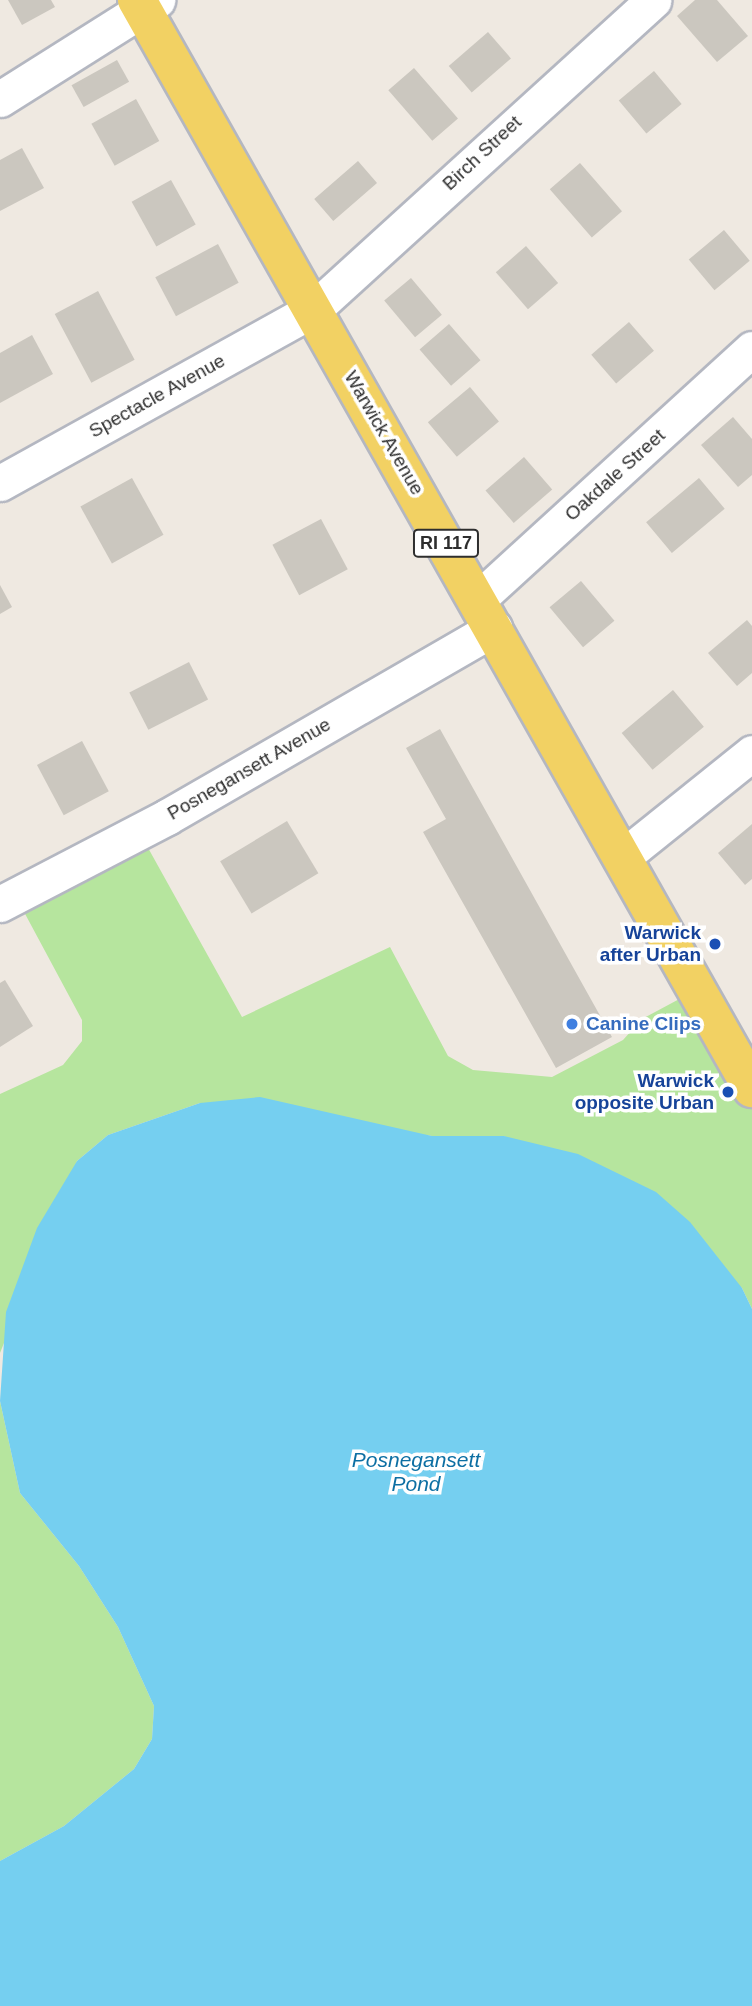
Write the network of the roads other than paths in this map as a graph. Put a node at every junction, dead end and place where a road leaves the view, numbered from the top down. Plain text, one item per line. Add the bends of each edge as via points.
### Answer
1 (653, 0) edge
2 (146, 4) edge
3 (0, 99) edge
4 (314, 309) junction
5 (752, 349) edge
6 (0, 483) edge
7 (486, 614) junction
8 (752, 753) edge
9 (624, 856) junction
10 (0, 904) edge
11 (752, 1088) edge

1 - 4 street, Birch Street
2 - 3 street
2 - 4 main road, Warwick Avenue / RI 117
4 - 6 street, Spectacle Avenue
4 - 7 main road, Warwick Avenue / RI 117
5 - 7 street, Oakdale Street
7 - 9 main road, Warwick Avenue / RI 117
7 - 10 street, Posnegansett Avenue via 167,817
8 - 9 street
9 - 11 main road, Warwick Avenue / RI 117

